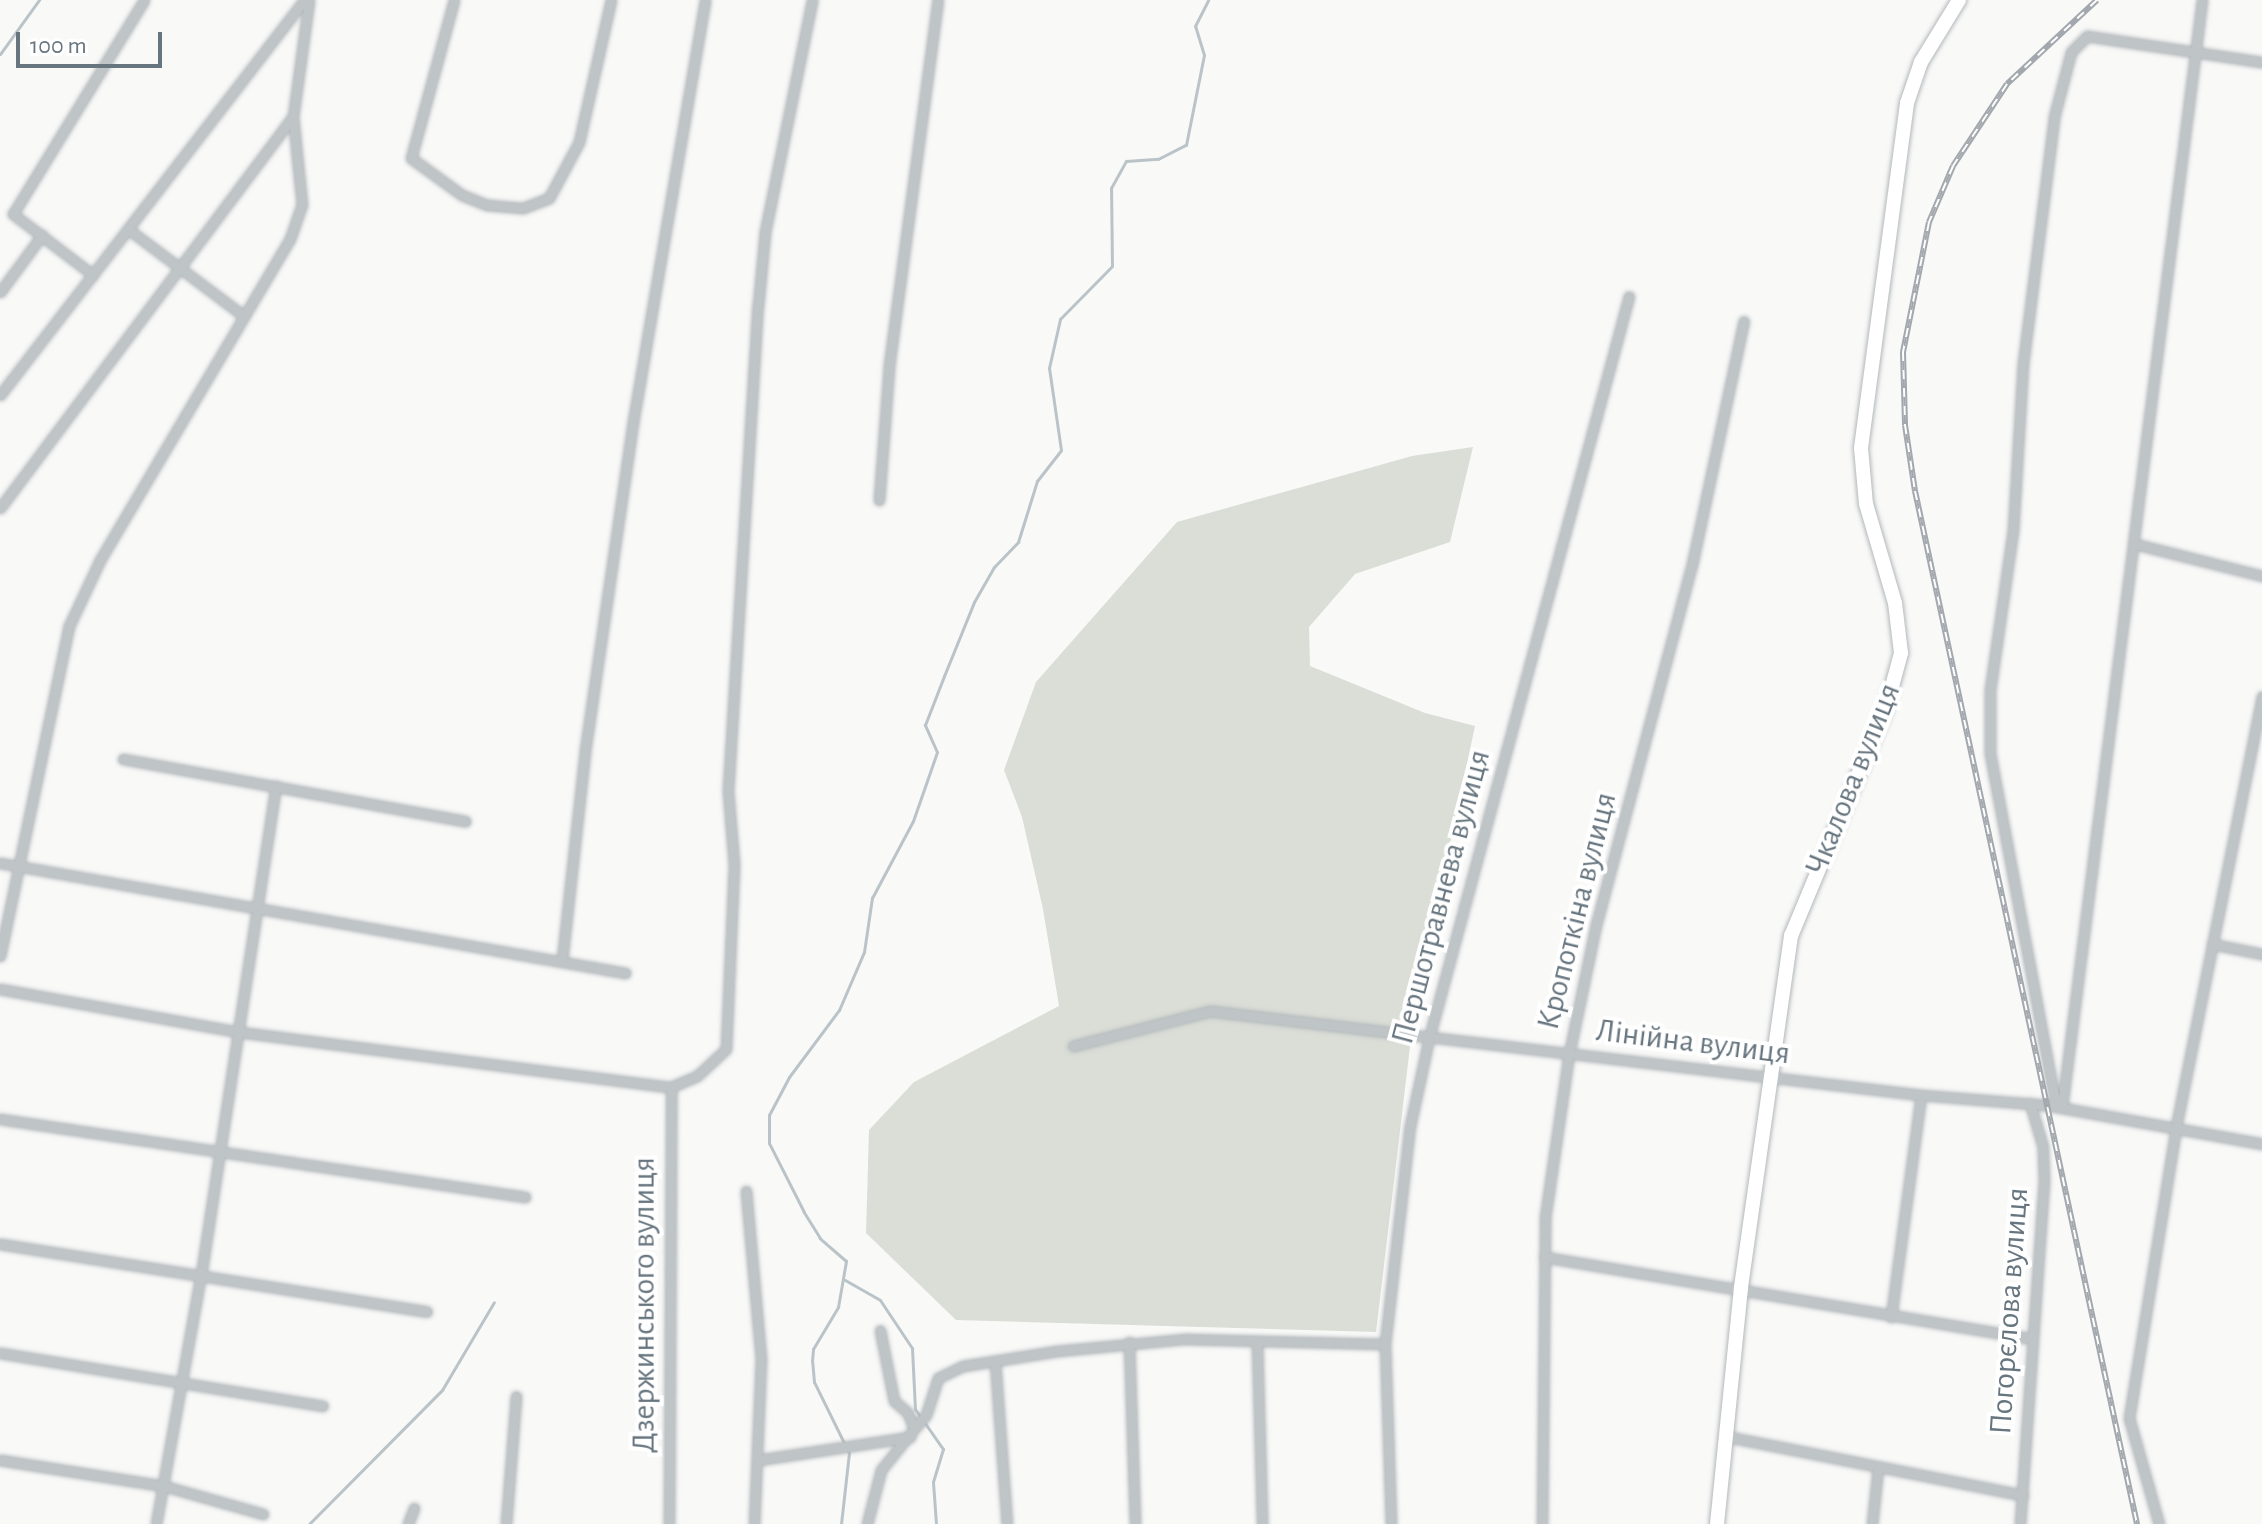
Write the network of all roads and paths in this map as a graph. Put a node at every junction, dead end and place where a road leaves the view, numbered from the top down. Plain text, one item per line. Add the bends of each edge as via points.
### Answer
1 (144, 0) edge
2 (306, 0) edge
3 (454, 0) edge
4 (611, 0) edge
5 (705, 0) edge
6 (812, 0) edge
7 (938, 0) edge
8 (1959, 0) edge
9 (2202, 0) edge
10 (2196, 49) junction
11 (2262, 62) edge
12 (293, 117) junction
13 (128, 229) junction
14 (42, 235) junction
15 (179, 267) junction
16 (93, 275) junction
17 (0, 292) edge
18 (1629, 296) dead end
19 (244, 316) junction
20 (1744, 321) dead end
21 (0, 395) edge
22 (879, 500) dead end
23 (0, 508) edge
24 (2135, 544) junction
25 (2262, 576) edge
26 (2262, 697) edge
27 (123, 759) dead end
28 (276, 786) junction
29 (465, 821) dead end
30 (0, 863) edge
31 (18, 865) junction
32 (256, 911) junction
33 (2212, 944) junction
34 (2262, 954) edge
35 (0, 956) edge
36 (562, 960) junction
37 (625, 973) dead end
38 (0, 989) edge
39 (239, 1032) junction
40 (1429, 1038) junction
41 (1073, 1046) dead end
42 (1569, 1054) junction
43 (1769, 1078) junction
44 (671, 1087) junction
45 (1921, 1095) junction
46 (2030, 1103) junction
47 (2059, 1107) junction
48 (0, 1119) edge
49 (2176, 1127) junction
50 (2262, 1144) edge
51 (219, 1154) junction
52 (746, 1191) dead end
53 (525, 1197) dead end
54 (0, 1244) edge
55 (1544, 1257) junction
56 (201, 1275) junction
57 (1741, 1287) junction
58 (427, 1312) dead end
59 (1891, 1317) junction
60 (880, 1330) dead end
61 (2032, 1339) junction
62 (1257, 1341) junction
63 (1129, 1342) junction
64 (1385, 1344) junction
65 (0, 1353) edge
66 (995, 1361) junction
67 (182, 1379) junction
68 (516, 1396) dead end
69 (323, 1406) dead end
70 (918, 1425) junction
71 (1724, 1436) junction
72 (0, 1460) edge
73 (758, 1460) junction
74 (1878, 1468) junction
75 (164, 1486) junction
76 (2023, 1495) junction
77 (414, 1508) dead end
78 (263, 1514) dead end
79 (156, 1524) edge
80 (408, 1524) edge
81 (506, 1524) edge
82 (669, 1524) edge
83 (754, 1524) edge
84 (867, 1524) edge
85 (1007, 1524) edge
86 (1135, 1524) edge
87 (1262, 1524) edge
88 (1391, 1524) edge
89 (1542, 1524) edge
90 (1717, 1524) edge
91 (1872, 1524) edge
92 (2020, 1524) edge
93 (2159, 1524) edge

1 - 14 street via 13,214
2 - 12 street
2 - 13 street
3 - 4 street via 411,158 462,195 487,205 523,208 549,198 579,142
5 - 36 street via 631,438 585,751
6 - 44 street via 765,232 758,306 728,791 734,864 726,1049 697,1076
7 - 22 street via 889,366
8 - 43 main road, Чкалова вулиця via 1921,62 1907,103 1861,448 1866,504 1895,603 1901,653 1887,705 1791,936
9 - 10 street
10 - 11 street
10 - 24 street
10 - 47 street via 2087,36 2071,52 2054,117 2023,364 2013,531 1990,690 1990,754
12 - 15 street
12 - 19 street via 302,205 290,239
13 - 15 street
13 - 16 street
14 - 16 street
14 - 17 street
15 - 19 street
15 - 23 street
16 - 21 street
18 - 40 street, Першотравнева вулиця
19 - 31 street via 100,560 69,626
20 - 42 street, Кропоткіна вулиця via 1693,560 1596,925
24 - 25 street
24 - 47 street
26 - 33 street
27 - 28 street
28 - 29 street
28 - 32 street
30 - 31 street
31 - 32 street
31 - 35 street
32 - 36 street
32 - 39 street
33 - 34 street
33 - 49 street
36 - 37 street
38 - 39 street
39 - 44 street
39 - 51 street
40 - 41 street, Лінійна вулиця via 1210,1011
40 - 42 street, Лінійна вулиця
40 - 64 street, Першотравнева вулиця via 1410,1126
42 - 43 street, Лінійна вулиця
42 - 55 street, Кропоткіна вулиця
43 - 45 street, Лінійна вулиця
43 - 57 main road, Чкалова вулиця
44 - 82 street, Дзержинського вулиця
45 - 46 street, Лінійна вулиця
45 - 59 street
46 - 47 street, Лінійна вулиця
46 - 61 street, Погорєлова вулиця via 2043,1147 2044,1181
47 - 49 street, Лінійна вулиця
48 - 51 street
49 - 50 street, Лінійна вулиця
49 - 93 street via 2129,1418
51 - 53 street
51 - 56 street
52 - 73 street via 761,1359
54 - 56 street
55 - 57 street
55 - 89 street, Кропоткіна вулиця
56 - 58 street
56 - 67 street
57 - 59 street
57 - 71 main road, Чкалова вулиця
59 - 61 street
60 - 70 street via 894,1401
61 - 76 street, Погорєлова вулиця
62 - 63 street
62 - 64 street
62 - 87 street
63 - 66 street
63 - 86 street
64 - 88 street, Першотравнева вулиця
65 - 67 street
66 - 70 street via 963,1366 938,1378
66 - 85 street
67 - 69 street
67 - 75 street
68 - 81 street
70 - 73 street
70 - 84 street via 881,1470
71 - 74 street
71 - 90 main road, Чкалова вулиця
72 - 75 street
73 - 83 street
74 - 76 street
74 - 91 street
75 - 78 street
75 - 79 street
76 - 92 street, Погорєлова вулиця
77 - 80 street

